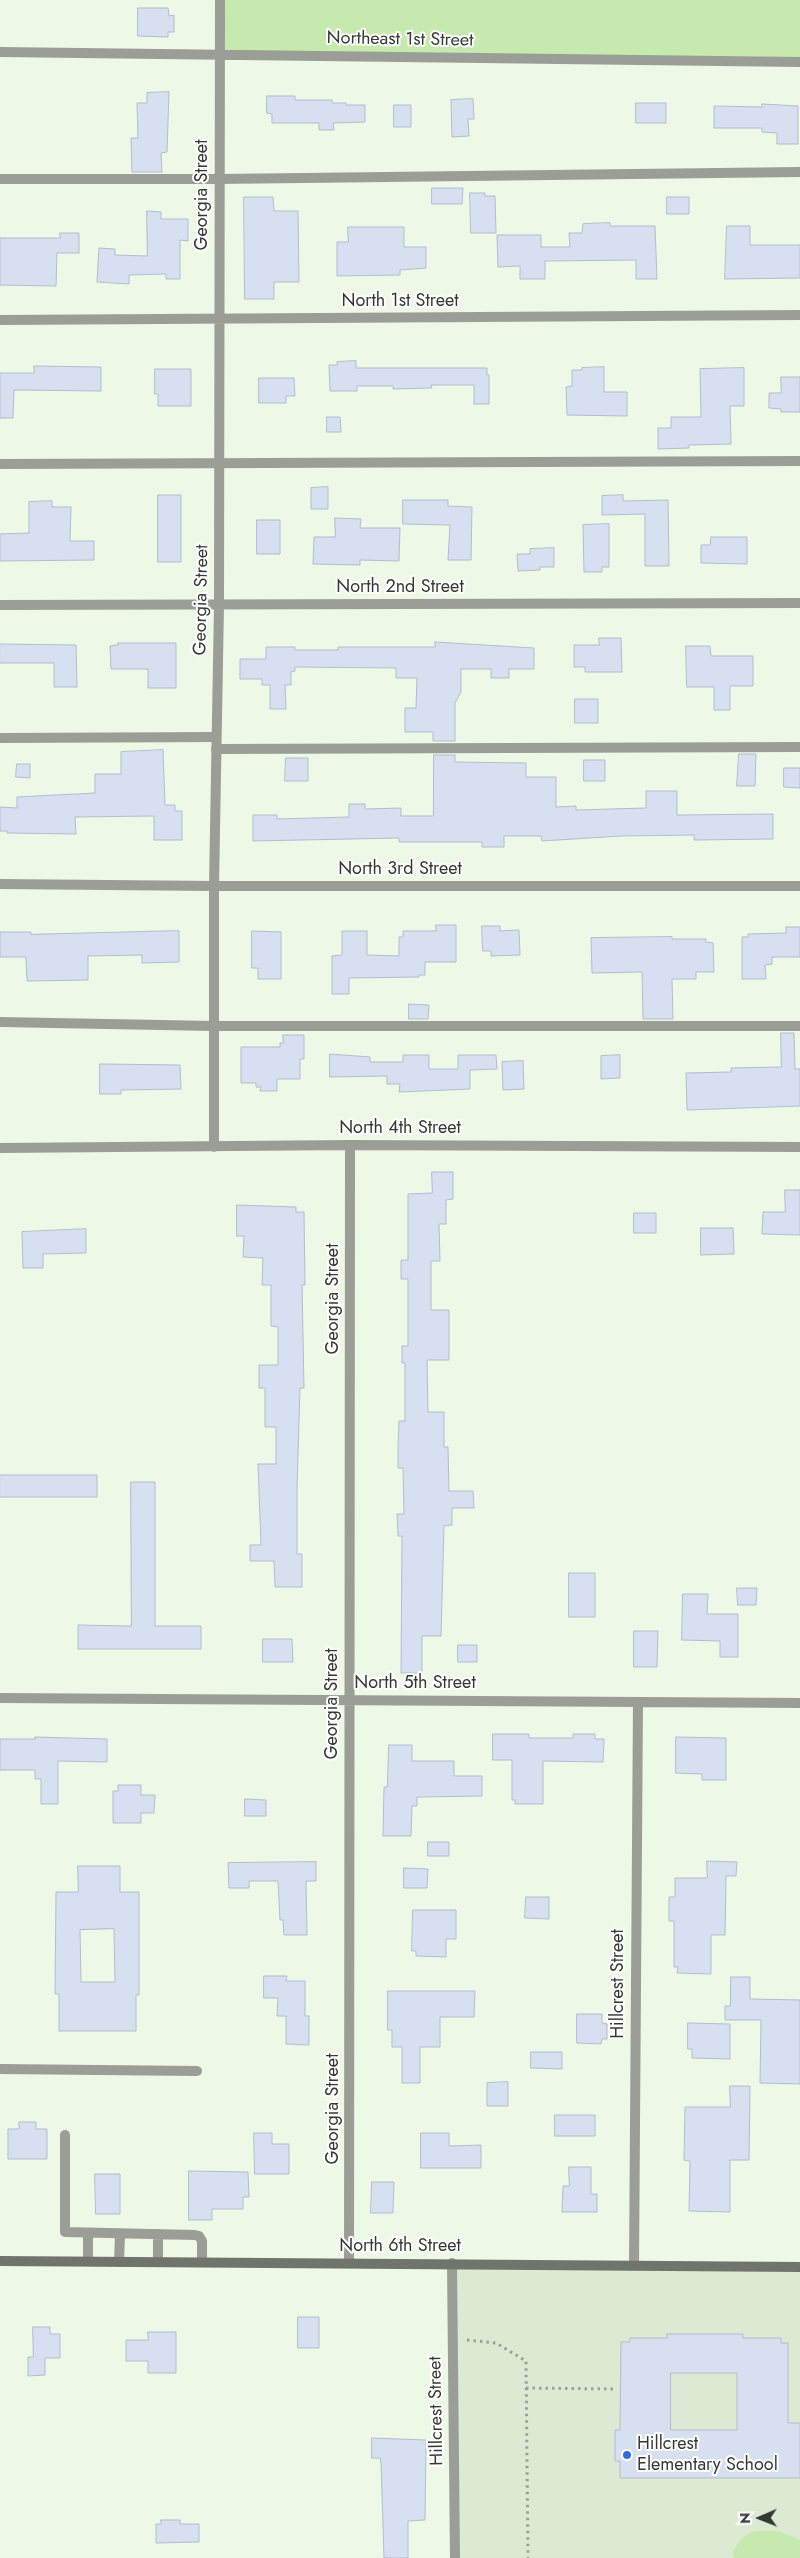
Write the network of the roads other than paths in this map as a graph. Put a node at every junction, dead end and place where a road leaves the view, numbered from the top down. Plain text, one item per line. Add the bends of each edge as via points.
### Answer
1 (220, 0) edge
2 (0, 52) edge
3 (218, 54) junction
4 (800, 62) edge
5 (800, 172) edge
6 (0, 179) edge
7 (219, 179) junction
8 (800, 315) edge
9 (220, 318) junction
10 (0, 320) edge
11 (800, 461) edge
12 (0, 464) edge
13 (219, 464) junction
14 (800, 603) edge
15 (0, 605) edge
16 (219, 605) junction
17 (216, 737) junction
18 (0, 738) edge
19 (800, 747) edge
20 (216, 749) junction
21 (0, 884) edge
22 (214, 886) junction
23 (800, 886) edge
24 (0, 1022) edge
25 (214, 1026) junction
26 (800, 1026) edge
27 (350, 1145) junction
28 (214, 1146) junction
29 (800, 1147) edge
30 (0, 1148) edge
31 (0, 1698) edge
32 (349, 1700) junction
33 (638, 1702) junction
34 (800, 1703) edge
35 (0, 2069) edge
36 (197, 2071) dead end
37 (64, 2135) dead end
38 (88, 2233) junction
39 (120, 2234) junction
40 (158, 2234) junction
41 (0, 2261) edge
42 (88, 2261) junction
43 (119, 2262) junction
44 (158, 2262) junction
45 (202, 2262) junction
46 (349, 2262) junction
47 (452, 2263) junction
48 (634, 2265) junction
49 (800, 2267) edge
50 (455, 2558) edge

1 - 3 street, Georgia Street
2 - 3 street, Northeast 1st Street
3 - 4 street, Northeast 1st Street
3 - 7 street, Georgia Street
5 - 7 street
6 - 7 street
7 - 9 street, Georgia Street
8 - 9 street, North 1st Street
9 - 10 street, North 1st Street
9 - 13 street, Georgia Street
11 - 13 street
12 - 13 street
13 - 16 street, Georgia Street
14 - 16 street, North 2nd Street
15 - 16 street, North 2nd Street
16 - 17 street, Georgia Street
17 - 18 street
17 - 20 street, Georgia Street
19 - 20 street
20 - 22 street, Georgia Street
21 - 22 street, North 3rd Street
22 - 23 street, North 3rd Street
22 - 25 street, Georgia Street
24 - 25 street
25 - 26 street
25 - 28 street, Georgia Street
27 - 28 street, North 4th Street
27 - 29 street, North 4th Street
27 - 32 street, Georgia Street
28 - 30 street, North 4th Street
31 - 32 street, North 5th Street
32 - 33 street, North 5th Street
32 - 46 street, Georgia Street
33 - 34 street, North 5th Street
33 - 48 street, Hillcrest Street
35 - 36 street
37 - 38 street via 65,2232
38 - 39 street
38 - 42 street
39 - 40 street
39 - 43 street
40 - 44 street
40 - 45 street via 200,2236
41 - 42 street, North 6th Street
42 - 43 street, North 6th Street
43 - 44 street, North 6th Street
44 - 45 street, North 6th Street
45 - 46 street, North 6th Street
46 - 47 street, North 6th Street
47 - 48 street, North 6th Street
47 - 50 street, Hillcrest Street
48 - 49 street, North 6th Street

